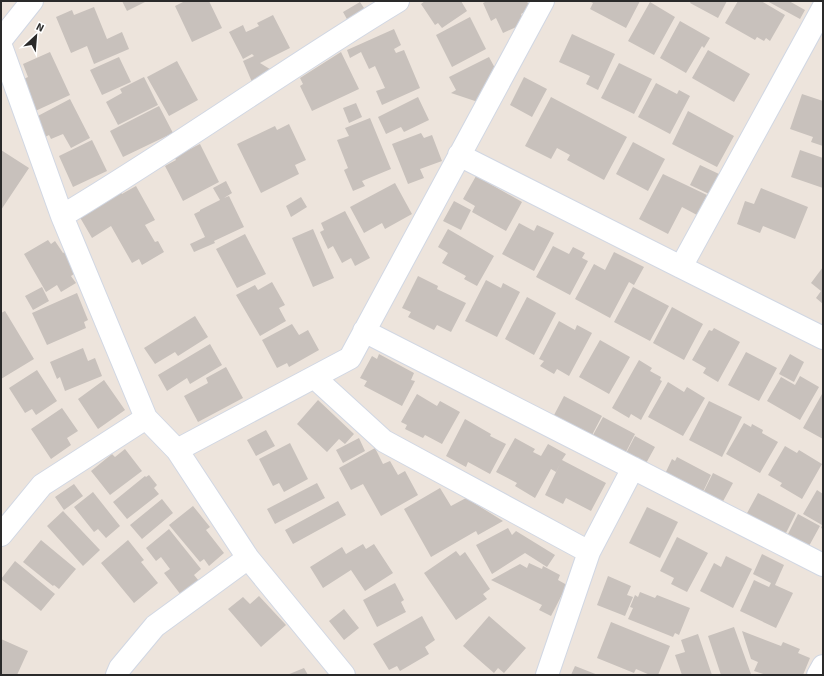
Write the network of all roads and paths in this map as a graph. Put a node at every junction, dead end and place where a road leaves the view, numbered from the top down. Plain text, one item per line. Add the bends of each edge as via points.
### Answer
1 (32, 1) edge
2 (398, 1) edge
3 (543, 1) edge
4 (823, 8) edge
5 (1, 40) edge
6 (1, 46) edge
7 (460, 155) junction
8 (62, 216) junction
9 (681, 267) junction
10 (364, 331) junction
11 (823, 338) edge
12 (315, 378) junction
13 (146, 418) junction
14 (178, 450) junction
15 (633, 468) junction
16 (1, 535) edge
17 (589, 552) junction
18 (248, 558) junction
19 (823, 565) edge
20 (823, 666) edge
21 (117, 675) edge
22 (344, 675) edge
23 (547, 675) edge
24 (818, 675) edge

1 - 5 street
2 - 8 street via 351,29 124,179
3 - 7 street
4 - 9 street
6 - 8 street
7 - 9 street
7 - 10 street
8 - 13 street
9 - 11 street
10 - 12 street via 350,358
10 - 15 street
12 - 14 street
12 - 17 street via 384,441
13 - 14 street
13 - 16 street via 42,485
14 - 18 street
15 - 17 street
15 - 19 street
17 - 23 street
18 - 21 street via 155,626
18 - 22 street
20 - 24 street

